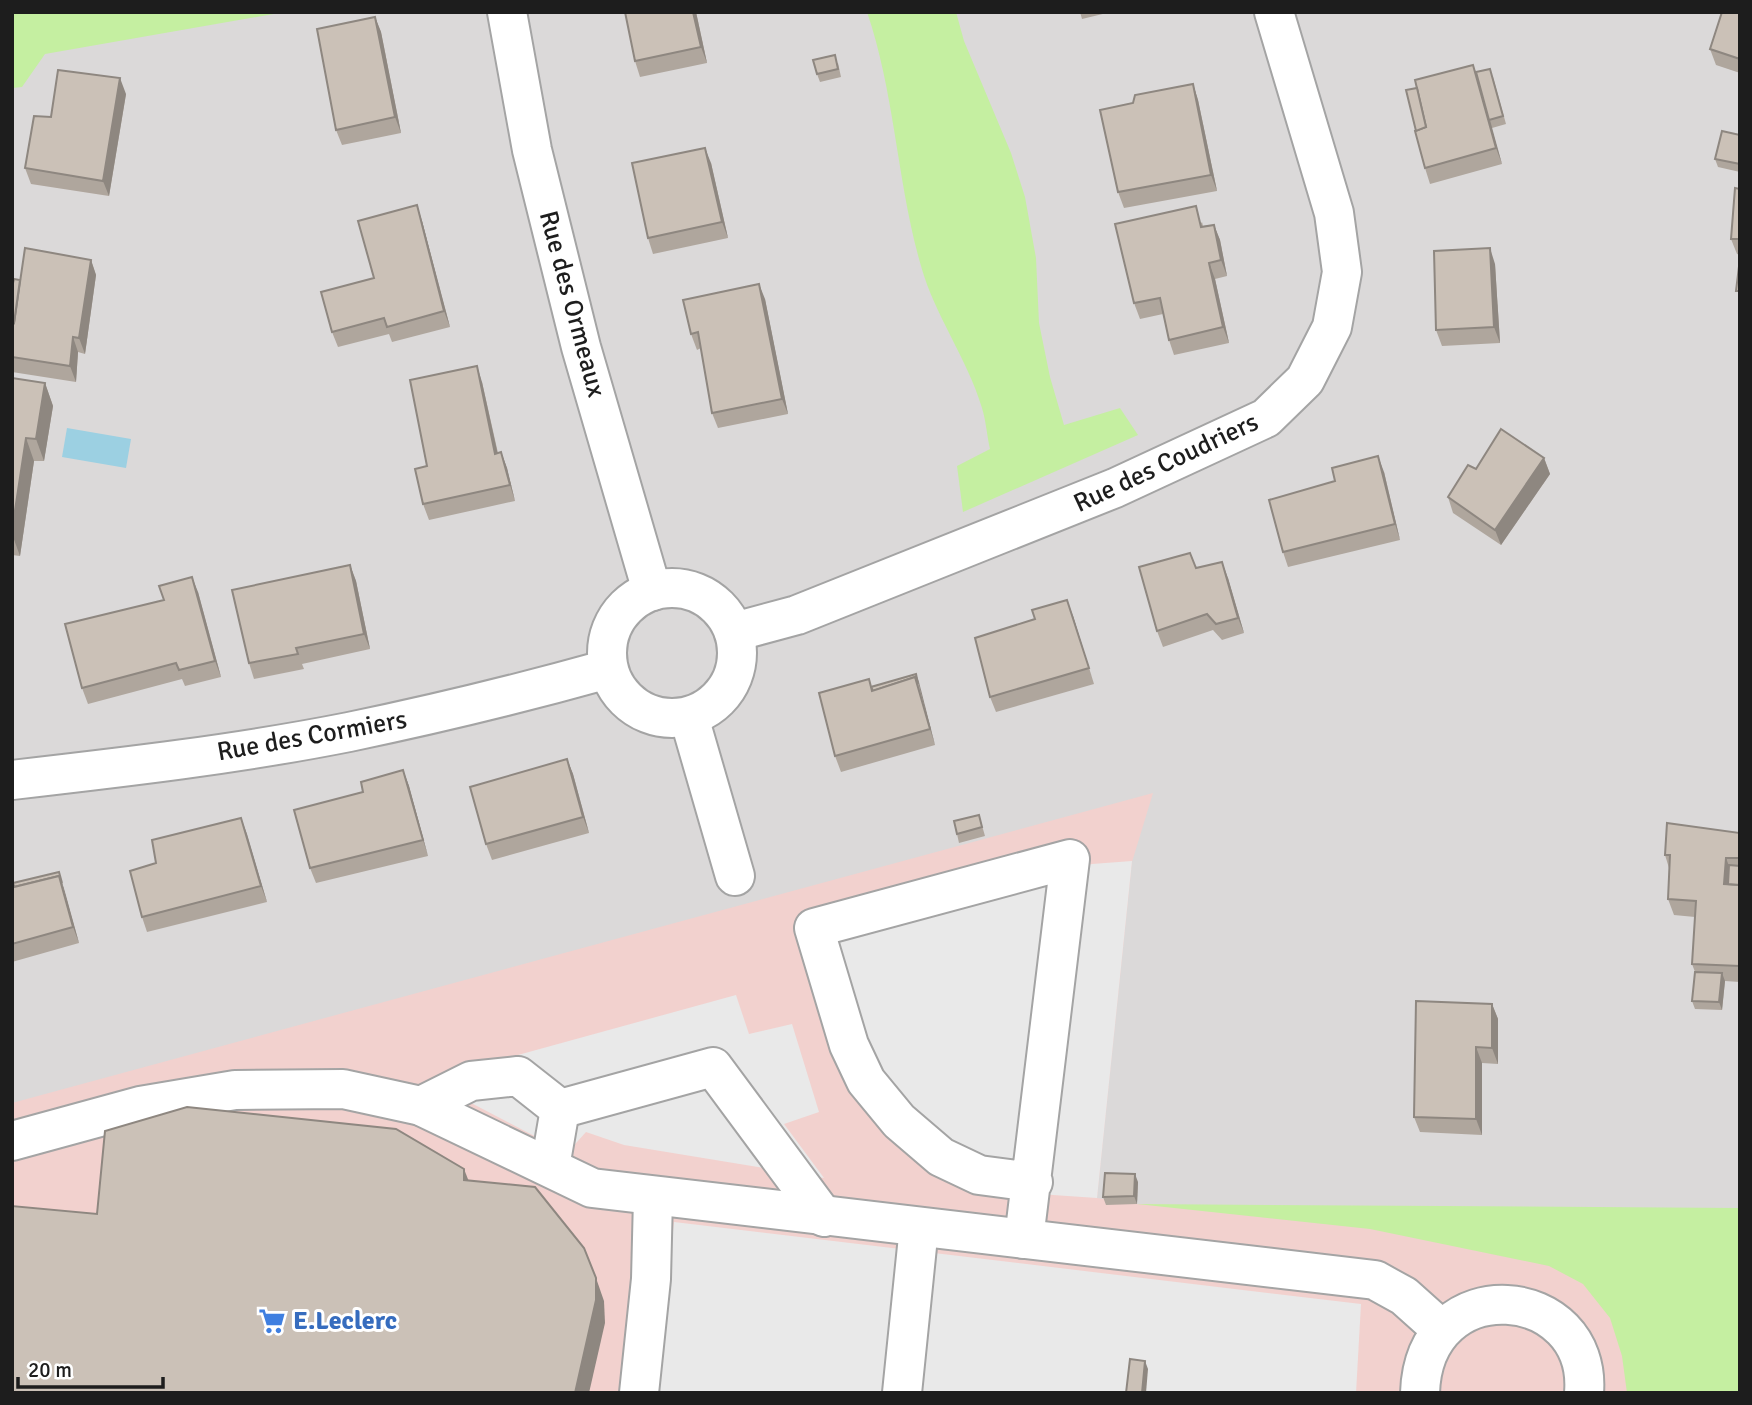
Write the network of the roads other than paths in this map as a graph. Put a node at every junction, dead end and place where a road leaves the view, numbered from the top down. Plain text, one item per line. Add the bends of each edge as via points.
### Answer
1 (508, 12) edge
2 (1274, 12) edge
3 (652, 591) junction
4 (734, 632) junction
5 (608, 668) junction
6 (689, 717) junction
7 (12, 780) edge
8 (735, 876) dead end
9 (421, 1106) junction
10 (559, 1109) junction
11 (12, 1141) edge
12 (550, 1167) junction
13 (1032, 1182) junction
14 (653, 1198) junction
15 (824, 1217) junction
16 (919, 1227) junction
17 (1024, 1239) junction
18 (1442, 1330) junction
19 (639, 1393) edge
20 (902, 1393) edge
21 (1420, 1393) edge
22 (1584, 1393) edge

1 - 3 street, Rue des Ormeaux via 532,150
2 - 4 street, Rue des Coudriers via 1334,213 1342,272 1332,327 1305,380 1266,418 1115,488 797,615
3 - 4 street via 673,587 702,596 726,615
3 - 5 street via 620,612 610,630
4 - 6 street via 738,654 729,684 708,709
5 - 6 street via 615,688 647,715
5 - 7 street, Rue des Cormiers via 509,696 347,732
6 - 8 street
9 - 10 street via 471,1081 518,1076
9 - 11 street via 343,1089 235,1090 140,1107
9 - 12 street
10 - 12 street
10 - 15 street via 713,1067
12 - 14 street via 592,1188
13 - 13 street via 1070,859 814,928 849,1045 866,1081 899,1121 941,1157 979,1175
13 - 17 street
14 - 15 street
14 - 19 street via 651,1279
15 - 16 street
16 - 17 street
16 - 20 street
17 - 18 street via 1374,1280 1404,1296
18 - 21 street via 1428,1349
18 - 22 street via 1463,1313 1488,1305 1516,1305 1541,1313 1562,1329 1578,1352

